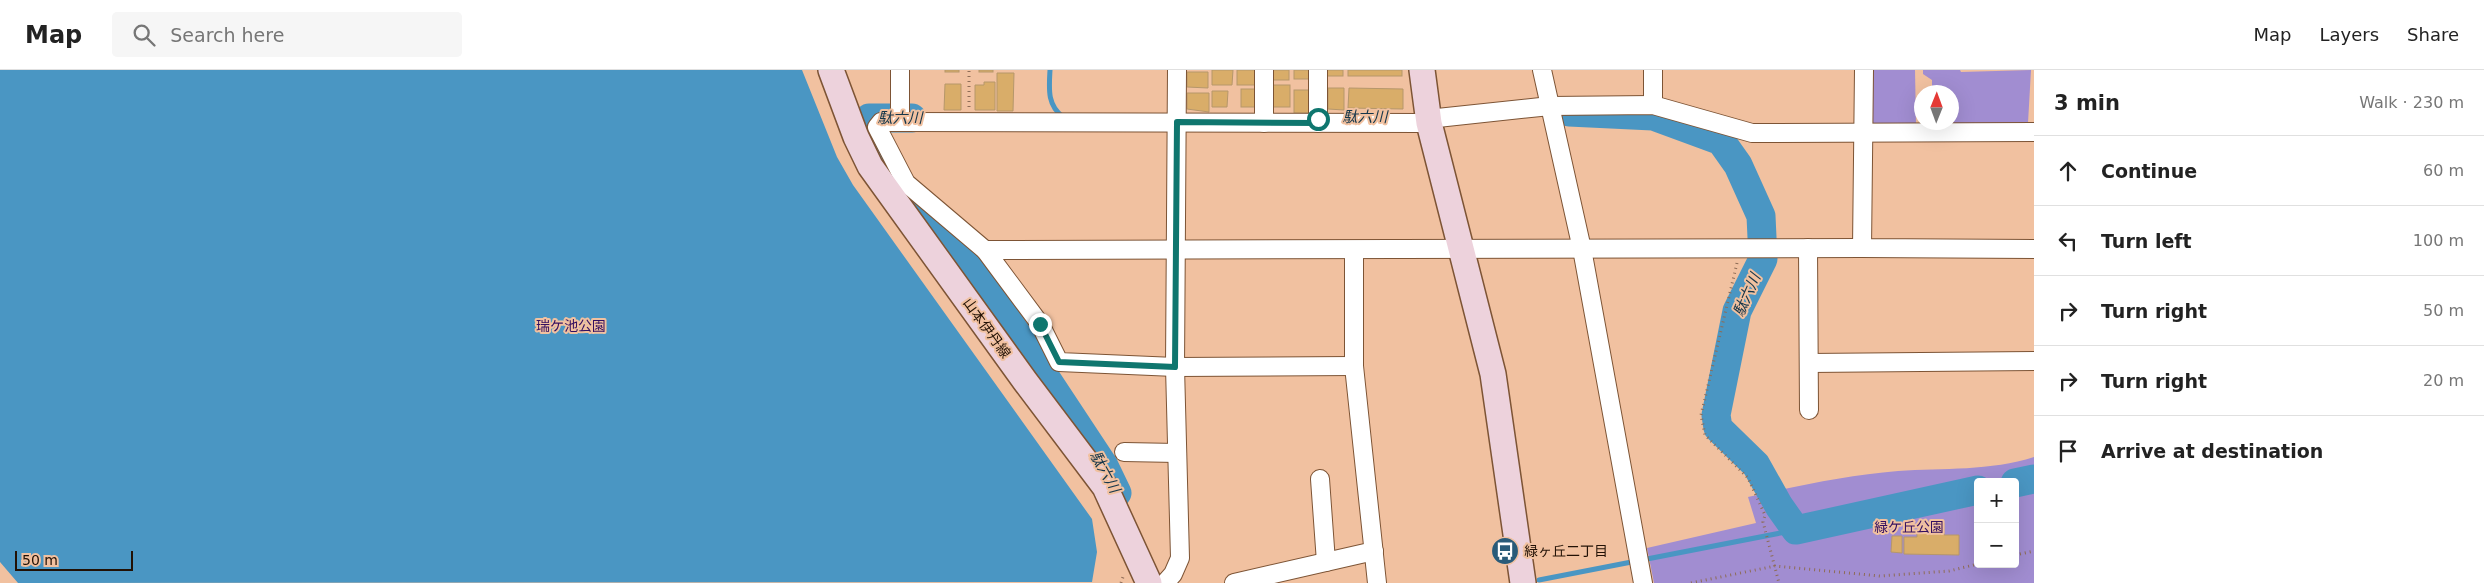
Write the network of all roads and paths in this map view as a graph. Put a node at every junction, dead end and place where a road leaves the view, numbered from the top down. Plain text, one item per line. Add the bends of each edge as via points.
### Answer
1 (831, 70) edge
2 (900, 70) edge
3 (969, 70) edge
4 (1177, 70) edge
5 (1264, 70) edge
6 (1318, 70) edge
7 (1422, 70) edge
8 (1542, 70) edge
9 (1653, 70) edge
10 (1864, 70) edge
11 (1653, 105) junction
12 (1550, 106) junction
13 (969, 115) dead end
14 (1318, 118) junction
15 (901, 119) junction
16 (1177, 119) junction
17 (1429, 121) junction
18 (1264, 123) junction
19 (2034, 132) edge
20 (1864, 133) junction
21 (1737, 248) junction
22 (1808, 248) junction
23 (1862, 248) junction
24 (1582, 249) junction
25 (2034, 249) edge
26 (984, 250) junction
27 (1176, 250) junction
28 (1354, 250) junction
29 (1462, 250) junction
30 (2034, 361) edge
31 (1809, 363) junction
32 (1354, 366) junction
33 (1175, 367) junction
34 (1809, 410) dead end
35 (1124, 452) dead end
36 (1177, 453) junction
37 (1320, 479) dead end
38 (1374, 551) junction
39 (2034, 551) edge
40 (2019, 554) edge
41 (1326, 562) junction
42 (1974, 565) edge
43 (1775, 566) junction
44 (1149, 583) edge
45 (1166, 583) edge
46 (1234, 583) edge
47 (1377, 583) edge
48 (1523, 583) edge
49 (1643, 583) edge
50 (1691, 583) edge
51 (1780, 583) edge

1 - 44 main road, 山本伊丹線 via 870,166 1024,381 1105,487
2 - 15 street
3 - 13 path
4 - 16 street
5 - 18 street
6 - 14 street
7 - 17 main road
8 - 12 street
9 - 11 street
10 - 20 street
11 - 12 street
11 - 20 street via 1752,133
12 - 17 street
12 - 24 street
14 - 17 street
14 - 18 street
15 - 16 street
15 - 26 street via 881,122 877,127 906,183
16 - 18 street
16 - 27 street
17 - 29 main road
19 - 20 street
20 - 23 street
21 - 22 street
21 - 24 street
21 - 43 path via 1737,268 1701,415 1705,435 1748,478 1765,515 1763,522
22 - 23 street
22 - 31 street
23 - 25 street
24 - 29 street
24 - 49 street
26 - 27 street
26 - 33 street via 1040,324 1059,362
27 - 28 street
27 - 33 street
28 - 29 street
28 - 32 street
29 - 48 main road via 1493,374
30 - 31 street
31 - 34 street
32 - 33 street
32 - 38 street
33 - 36 street
35 - 36 street
36 - 45 street via 1180,558
37 - 41 street
38 - 41 street
38 - 47 street
39 - 40 path
41 - 46 street
42 - 43 path via 1949,571 1880,576
43 - 50 path
43 - 51 path

